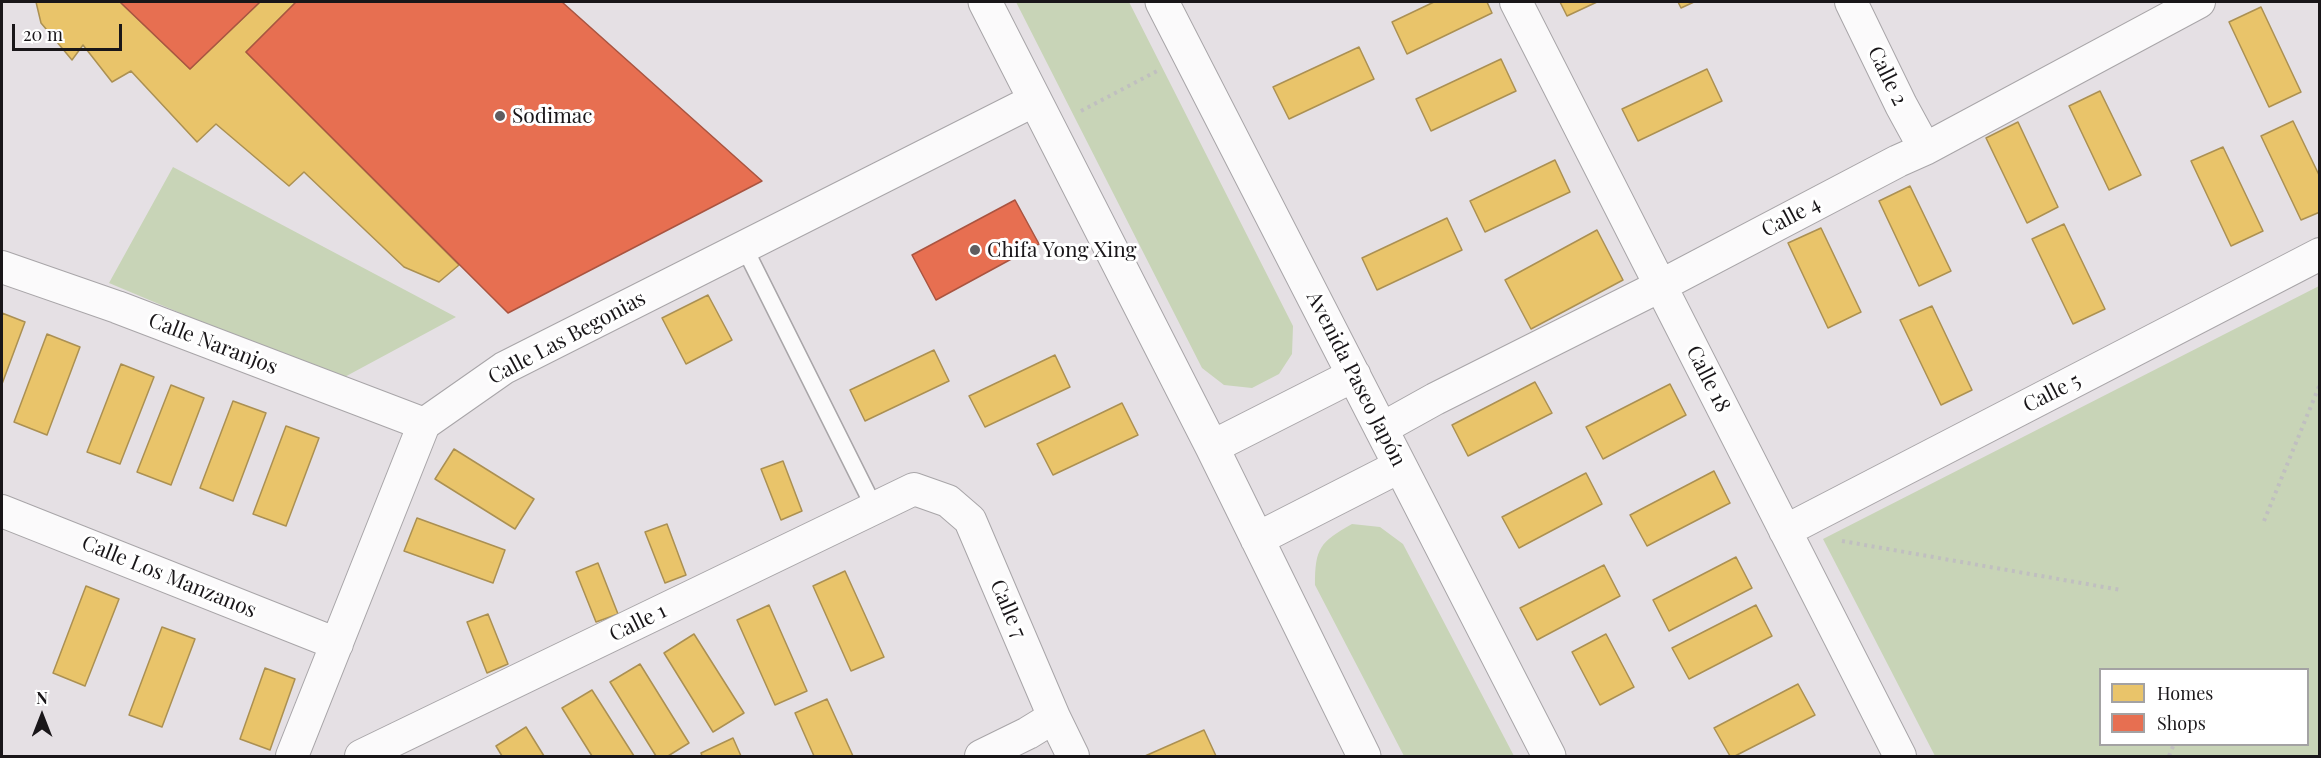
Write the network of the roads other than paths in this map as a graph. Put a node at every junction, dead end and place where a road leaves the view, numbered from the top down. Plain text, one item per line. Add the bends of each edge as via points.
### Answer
1 (985, 2) edge
2 (1162, 2) edge
3 (1515, 2) edge
4 (1851, 2) edge
5 (2199, 2) edge
6 (2164, 9) edge
7 (1042, 114) junction
8 (1925, 149) junction
9 (744, 247) junction
10 (2319, 254) edge
11 (2, 267) edge
12 (1660, 286) junction
13 (1354, 375) junction
14 (424, 424) junction
15 (1381, 429) junction
16 (1212, 447) junction
17 (1400, 466) junction
18 (914, 489) joint
19 (875, 509) junction
20 (2, 510) edge
21 (1785, 531) junction
22 (1257, 539) junction
23 (337, 644) junction
24 (1054, 717) junction
25 (292, 756) edge
26 (361, 756) edge
27 (981, 756) edge
28 (1073, 756) edge
29 (1364, 756) edge
30 (1549, 756) edge
31 (1900, 756) edge

1 - 7 main road
2 - 13 main road, Avenida Paseo Japón
3 - 12 street, Calle 18
4 - 8 street, Calle 2
5 - 6 street, Calle 4
6 - 8 street, Calle 4
7 - 9 street, Calle Las Begonias
7 - 16 main road
8 - 12 street, Calle 4
9 - 14 street, Calle Las Begonias via 504,368
9 - 19 lane
10 - 21 street, Calle 5
11 - 14 street, Calle Naranjos
12 - 15 street, Calle 4
12 - 21 street, Calle 18
13 - 15 main road, Avenida Paseo Japón
13 - 16 main road
14 - 23 street
15 - 17 main road, Avenida Paseo Japón
16 - 22 main road
17 - 22 main road
17 - 30 main road, Avenida Paseo Japón
18 - 19 street, Calle 1
18 - 24 street, Calle 7 via 948,501 970,520
19 - 26 street, Calle 1
20 - 23 street, Calle Los Manzanos
21 - 31 street, Calle 18
22 - 29 main road
23 - 25 street
24 - 27 street
24 - 28 street, Calle 7

